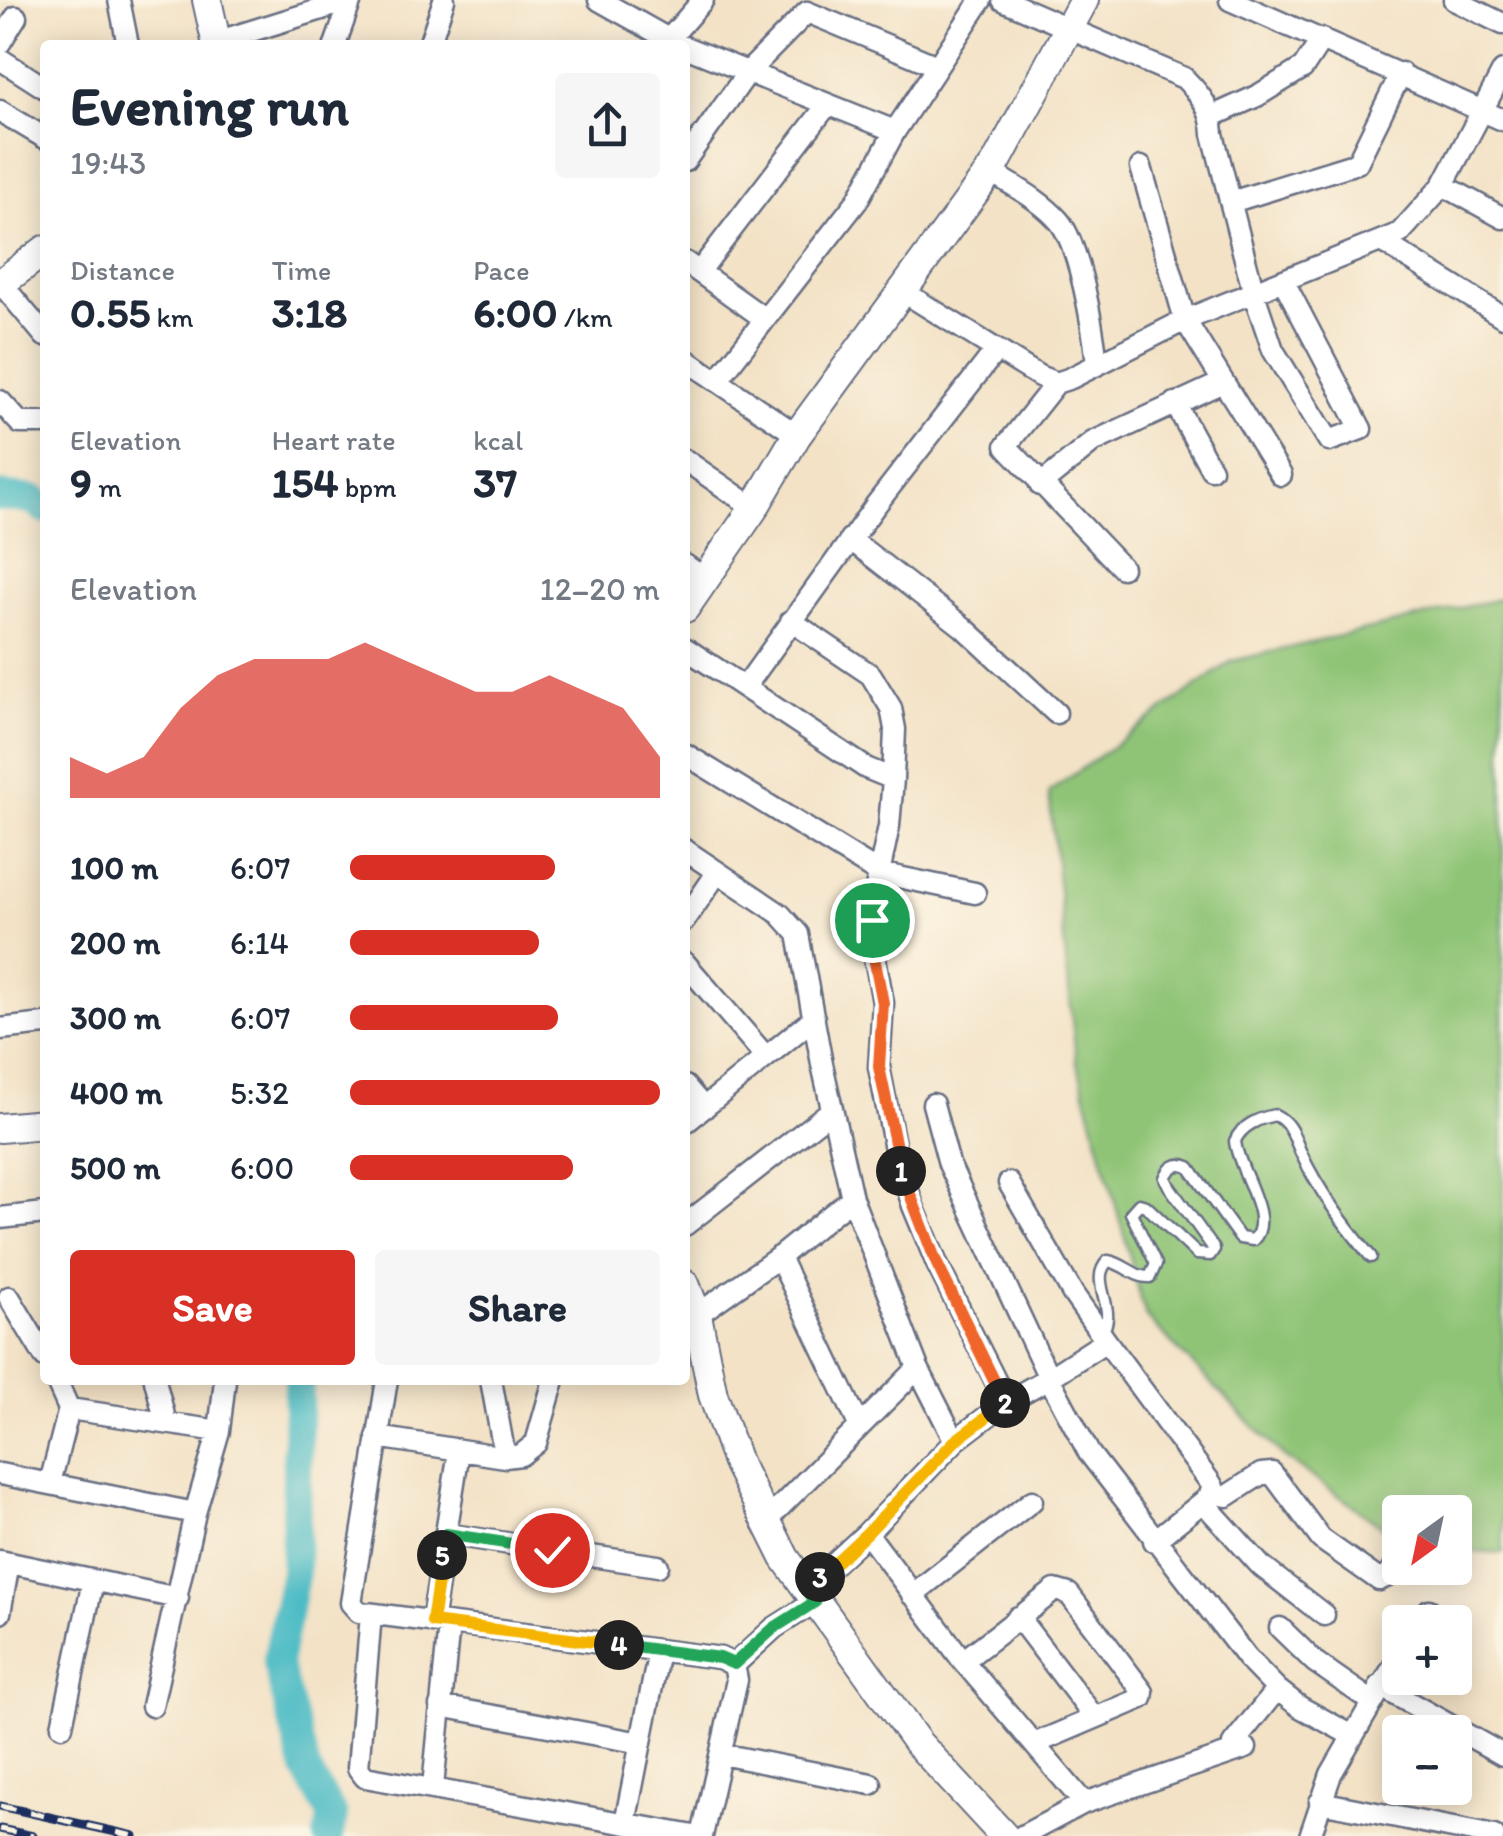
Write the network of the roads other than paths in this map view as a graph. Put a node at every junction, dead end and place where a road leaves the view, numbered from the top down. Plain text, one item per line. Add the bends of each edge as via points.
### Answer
1 (120, 0) edge
2 (207, 0) edge
3 (351, 0) edge
4 (444, 0) edge
5 (599, 0) edge
6 (702, 0) edge
7 (981, 0) edge
8 (1003, 0) edge
9 (1084, 0) edge
10 (1230, 0) edge
11 (1454, 0) edge
12 (16, 16) dead end
13 (1503, 24) edge
14 (1069, 28) junction
15 (1322, 39) junction
16 (127, 40) edge
17 (215, 40) edge
18 (228, 40) edge
19 (336, 40) edge
20 (431, 40) edge
21 (667, 40) edge
22 (677, 40) edge
23 (0, 43) edge
24 (690, 50) edge
25 (0, 59) edge
26 (938, 66) junction
27 (1503, 71) edge
28 (748, 72) junction
29 (1401, 73) junction
30 (40, 85) edge
31 (828, 104) junction
32 (0, 111) edge
33 (1494, 115) edge
34 (1212, 116) junction
35 (895, 131) junction
36 (40, 135) edge
37 (690, 154) edge
38 (1141, 167) dead end
39 (990, 170) junction
40 (1443, 185) junction
41 (1231, 202) junction
42 (1503, 218) edge
43 (1381, 241) junction
44 (40, 254) edge
45 (692, 267) edge
46 (1284, 282) junction
47 (0, 283) edge
48 (902, 291) junction
49 (1254, 294) junction
50 (1503, 317) edge
51 (765, 319) junction
52 (1185, 320) junction
53 (40, 330) edge
54 (996, 350) junction
55 (690, 363) edge
56 (1098, 363) junction
57 (716, 381) junction
58 (1056, 383) junction
59 (1221, 383) junction
60 (0, 401) edge
61 (1175, 403) junction
62 (40, 424) edge
63 (797, 435) junction
64 (690, 463) edge
65 (1211, 469) dead end
66 (1281, 475) dead end
67 (1040, 486) junction
68 (754, 508) junction
69 (850, 539) junction
70 (1122, 568) dead end
71 (695, 572) edge
72 (791, 621) junction
73 (690, 651) edge
74 (745, 687) junction
75 (1056, 713) dead end
76 (690, 763) edge
77 (894, 778) junction
78 (690, 854) edge
79 (879, 872) junction
80 (716, 873) junction
81 (974, 893) dead end
82 (690, 912) edge
83 (690, 969) edge
84 (814, 1018) junction
85 (40, 1024) edge
86 (0, 1028) edge
87 (766, 1057) junction
88 (690, 1092) edge
89 (933, 1104) dead end
90 (704, 1108) junction
91 (832, 1110) junction
92 (690, 1119) edge
93 (40, 1124) edge
94 (0, 1128) edge
95 (1009, 1183) dead end
96 (852, 1198) junction
97 (40, 1214) edge
98 (0, 1218) edge
99 (690, 1220) edge
100 (780, 1257) junction
101 (1371, 1257) dead end
102 (3, 1291) edge
103 (690, 1297) edge
104 (697, 1315) junction
105 (1103, 1337) junction
106 (40, 1349) edge
107 (918, 1368) junction
108 (1049, 1378) junction
109 (58, 1385) edge
110 (155, 1385) edge
111 (225, 1385) edge
112 (386, 1385) edge
113 (491, 1385) edge
114 (553, 1385) edge
115 (1006, 1402) junction
116 (69, 1408) junction
117 (166, 1422) junction
118 (859, 1426) junction
119 (219, 1431) junction
120 (377, 1437) junction
121 (955, 1441) junction
122 (459, 1450) junction
123 (505, 1457) junction
124 (0, 1474) edge
125 (50, 1484) junction
126 (1208, 1498) junction
127 (1032, 1501) dead end
128 (195, 1513) junction
129 (767, 1520) junction
130 (867, 1533) junction
131 (446, 1534) junction
132 (1154, 1542) junction
133 (4, 1562) edge
134 (658, 1566) dead end
135 (1382, 1579) edge
136 (92, 1582) junction
137 (912, 1595) junction
138 (810, 1596) junction
139 (178, 1598) junction
140 (0, 1613) edge
141 (371, 1614) junction
142 (1324, 1616) dead end
143 (1018, 1617) junction
144 (441, 1623) junction
145 (1280, 1628) dead end
146 (659, 1650) junction
147 (964, 1661) junction
148 (734, 1664) junction
149 (1382, 1683) edge
150 (1276, 1689) junction
151 (1375, 1694) junction
152 (152, 1706) dead end
153 (440, 1706) junction
154 (1094, 1717) junction
155 (62, 1726) dead end
156 (1352, 1735) junction
157 (641, 1743) junction
158 (1034, 1744) junction
159 (720, 1754) junction
160 (1503, 1755) edge
161 (871, 1784) dead end
162 (432, 1787) junction
163 (1320, 1802) junction
164 (1084, 1803) junction
165 (1503, 1821) edge
166 (625, 1823) junction
167 (694, 1836) edge
168 (702, 1836) edge
169 (1004, 1836) edge
170 (1022, 1836) edge
171 (1310, 1836) edge
172 (1496, 1836) edge

1 - 16 street
2 - 17 street
3 - 18 street
3 - 19 street
4 - 20 street
5 - 21 street
6 - 22 street
7 - 26 street
8 - 14 street
9 - 14 street
10 - 15 street
11 - 13 street
12 - 23 street
14 - 34 street via 1184,78
14 - 39 street
15 - 29 street
15 - 34 street via 1303,68
24 - 28 street
25 - 30 street
26 - 28 street via 807,12
26 - 35 street
27 - 33 street
28 - 31 street
28 - 37 street
29 - 33 street
29 - 41 street via 1357,163
31 - 35 street
31 - 45 street
32 - 36 street
33 - 40 street
34 - 41 street
35 - 51 street via 857,200
38 - 52 street
39 - 48 street
39 - 56 street via 1060,222 1092,319
40 - 42 street
40 - 43 street via 1400,233
41 - 49 street
43 - 46 street
43 - 50 street
44 - 47 street
45 - 51 street
46 - 49 street
46 - 49 street via 1360,429 1329,440 1274,350
47 - 53 street
48 - 54 street
48 - 63 street
49 - 52 street
51 - 57 street
52 - 56 street
52 - 59 street
54 - 58 street
54 - 69 street
55 - 57 street
56 - 58 street
57 - 63 street
58 - 67 street via 1006,446
59 - 61 street
59 - 66 street
60 - 62 street via 20,423
61 - 65 street
61 - 67 street via 1093,442
63 - 68 street
64 - 68 street
67 - 70 street
68 - 71 street
69 - 72 street
69 - 75 street via 963,627
72 - 74 street
72 - 77 street via 854,661 882,689 895,729
73 - 74 street
74 - 77 street via 866,768
76 - 79 street
77 - 79 street
78 - 80 street
79 - 81 street
79 - 115 street via 871,936 883,1003 879,1067 895,1149 923,1233
80 - 82 street
80 - 84 street via 780,914 798,934
83 - 87 street
84 - 87 street
84 - 91 street
85 - 86 street
87 - 90 street
88 - 90 street
89 - 108 street via 948,1164
90 - 92 street
91 - 96 street
91 - 99 street
93 - 94 street
95 - 105 street
96 - 100 street
96 - 107 street
97 - 98 street
100 - 104 street
100 - 118 street
101 - 105 lane via 1317,1185 1290,1127 1275,1115 1266,1117 1235,1141 1261,1218 1259,1234 1240,1238 1189,1167 1174,1166 1169,1186 1214,1249 1210,1256 1197,1254 1139,1204 1134,1223 1156,1264 1142,1278 1120,1263 1103,1265
102 - 106 street
103 - 104 street
104 - 129 street via 712,1395
105 - 108 street
105 - 126 street via 1210,1482
107 - 118 street
107 - 121 street
108 - 115 street
108 - 132 street via 1090,1454
109 - 116 street
110 - 117 street
111 - 119 street
112 - 120 street
113 - 123 street
114 - 123 street via 536,1443 521,1456
115 - 121 street
116 - 117 street
116 - 125 street
117 - 119 street
118 - 129 street
119 - 128 street
120 - 122 street
120 - 141 street via 352,1603
121 - 130 street
122 - 123 street
122 - 131 street
124 - 125 street
125 - 128 street
126 - 132 street
126 - 135 street via 1272,1474 1321,1539
126 - 142 street via 1260,1566
127 - 137 street
128 - 139 street
129 - 138 street
130 - 137 street
130 - 138 street
131 - 134 street
131 - 144 street
132 - 150 street
133 - 136 street
133 - 140 street
136 - 139 street
136 - 155 street
137 - 147 street
138 - 148 street
138 - 169 street via 917,1742
139 - 152 street
141 - 144 street
141 - 162 street via 358,1768 365,1777
143 - 147 street
143 - 154 street
143 - 154 street via 1055,1590 1070,1594 1143,1692 1138,1702
144 - 146 street
144 - 153 street
145 - 151 street via 1316,1662
146 - 148 street
146 - 157 street
147 - 158 street
148 - 159 street via 738,1680
149 - 151 street
150 - 156 street
150 - 164 street via 1240,1746
151 - 156 street
151 - 160 street
153 - 157 street
153 - 162 street
154 - 158 street
156 - 163 street
157 - 166 street
158 - 164 street
159 - 161 street
159 - 168 street
162 - 166 street
163 - 171 street
163 - 172 street
164 - 170 street
165 - 172 street
166 - 167 street

